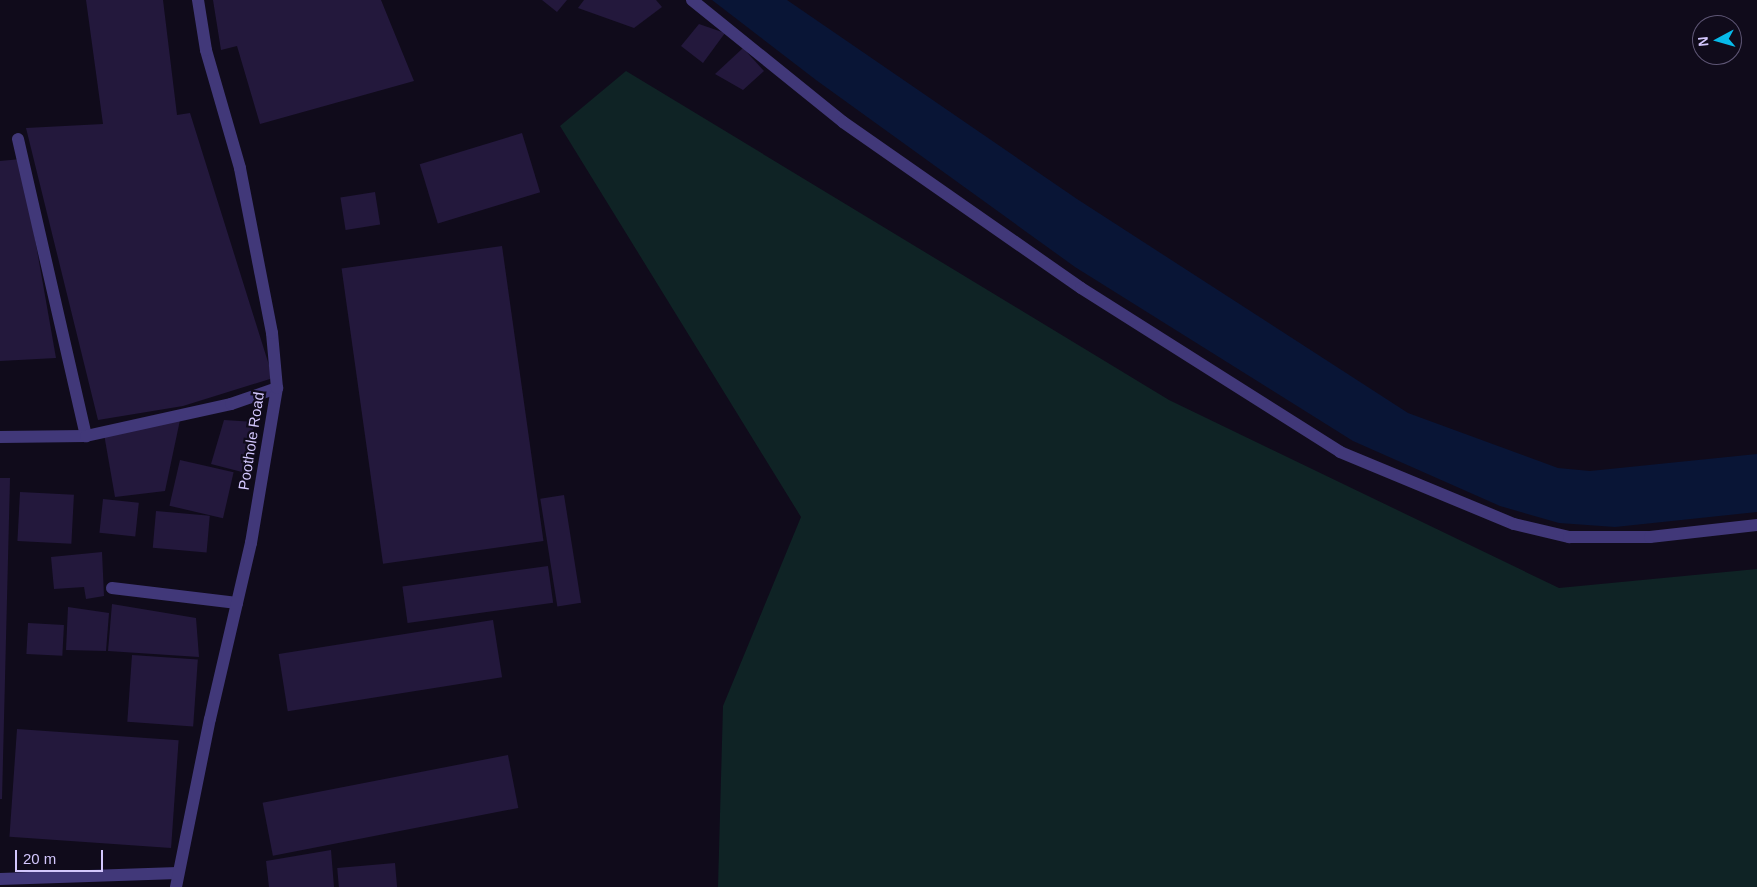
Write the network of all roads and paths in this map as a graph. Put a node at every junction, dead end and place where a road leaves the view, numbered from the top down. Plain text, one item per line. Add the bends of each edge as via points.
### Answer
1 (198, 0) edge
2 (692, 0) edge
3 (18, 139) dead end
4 (277, 388) junction
5 (86, 436) junction
6 (0, 437) edge
7 (1757, 525) edge
8 (112, 588) dead end
9 (237, 603) junction
10 (178, 873) junction
11 (0, 879) edge
12 (176, 887) edge

1 - 4 street, Poothole Road via 206,50 240,168 272,333
2 - 7 street via 851,127 1081,288 1340,452 1514,524 1569,537 1650,536
3 - 5 street
4 - 5 street via 231,404
4 - 9 street, Poothole Road via 251,543
5 - 6 street
8 - 9 street
9 - 10 street, Poothole Road
10 - 11 street
10 - 12 street, Poothole Road

